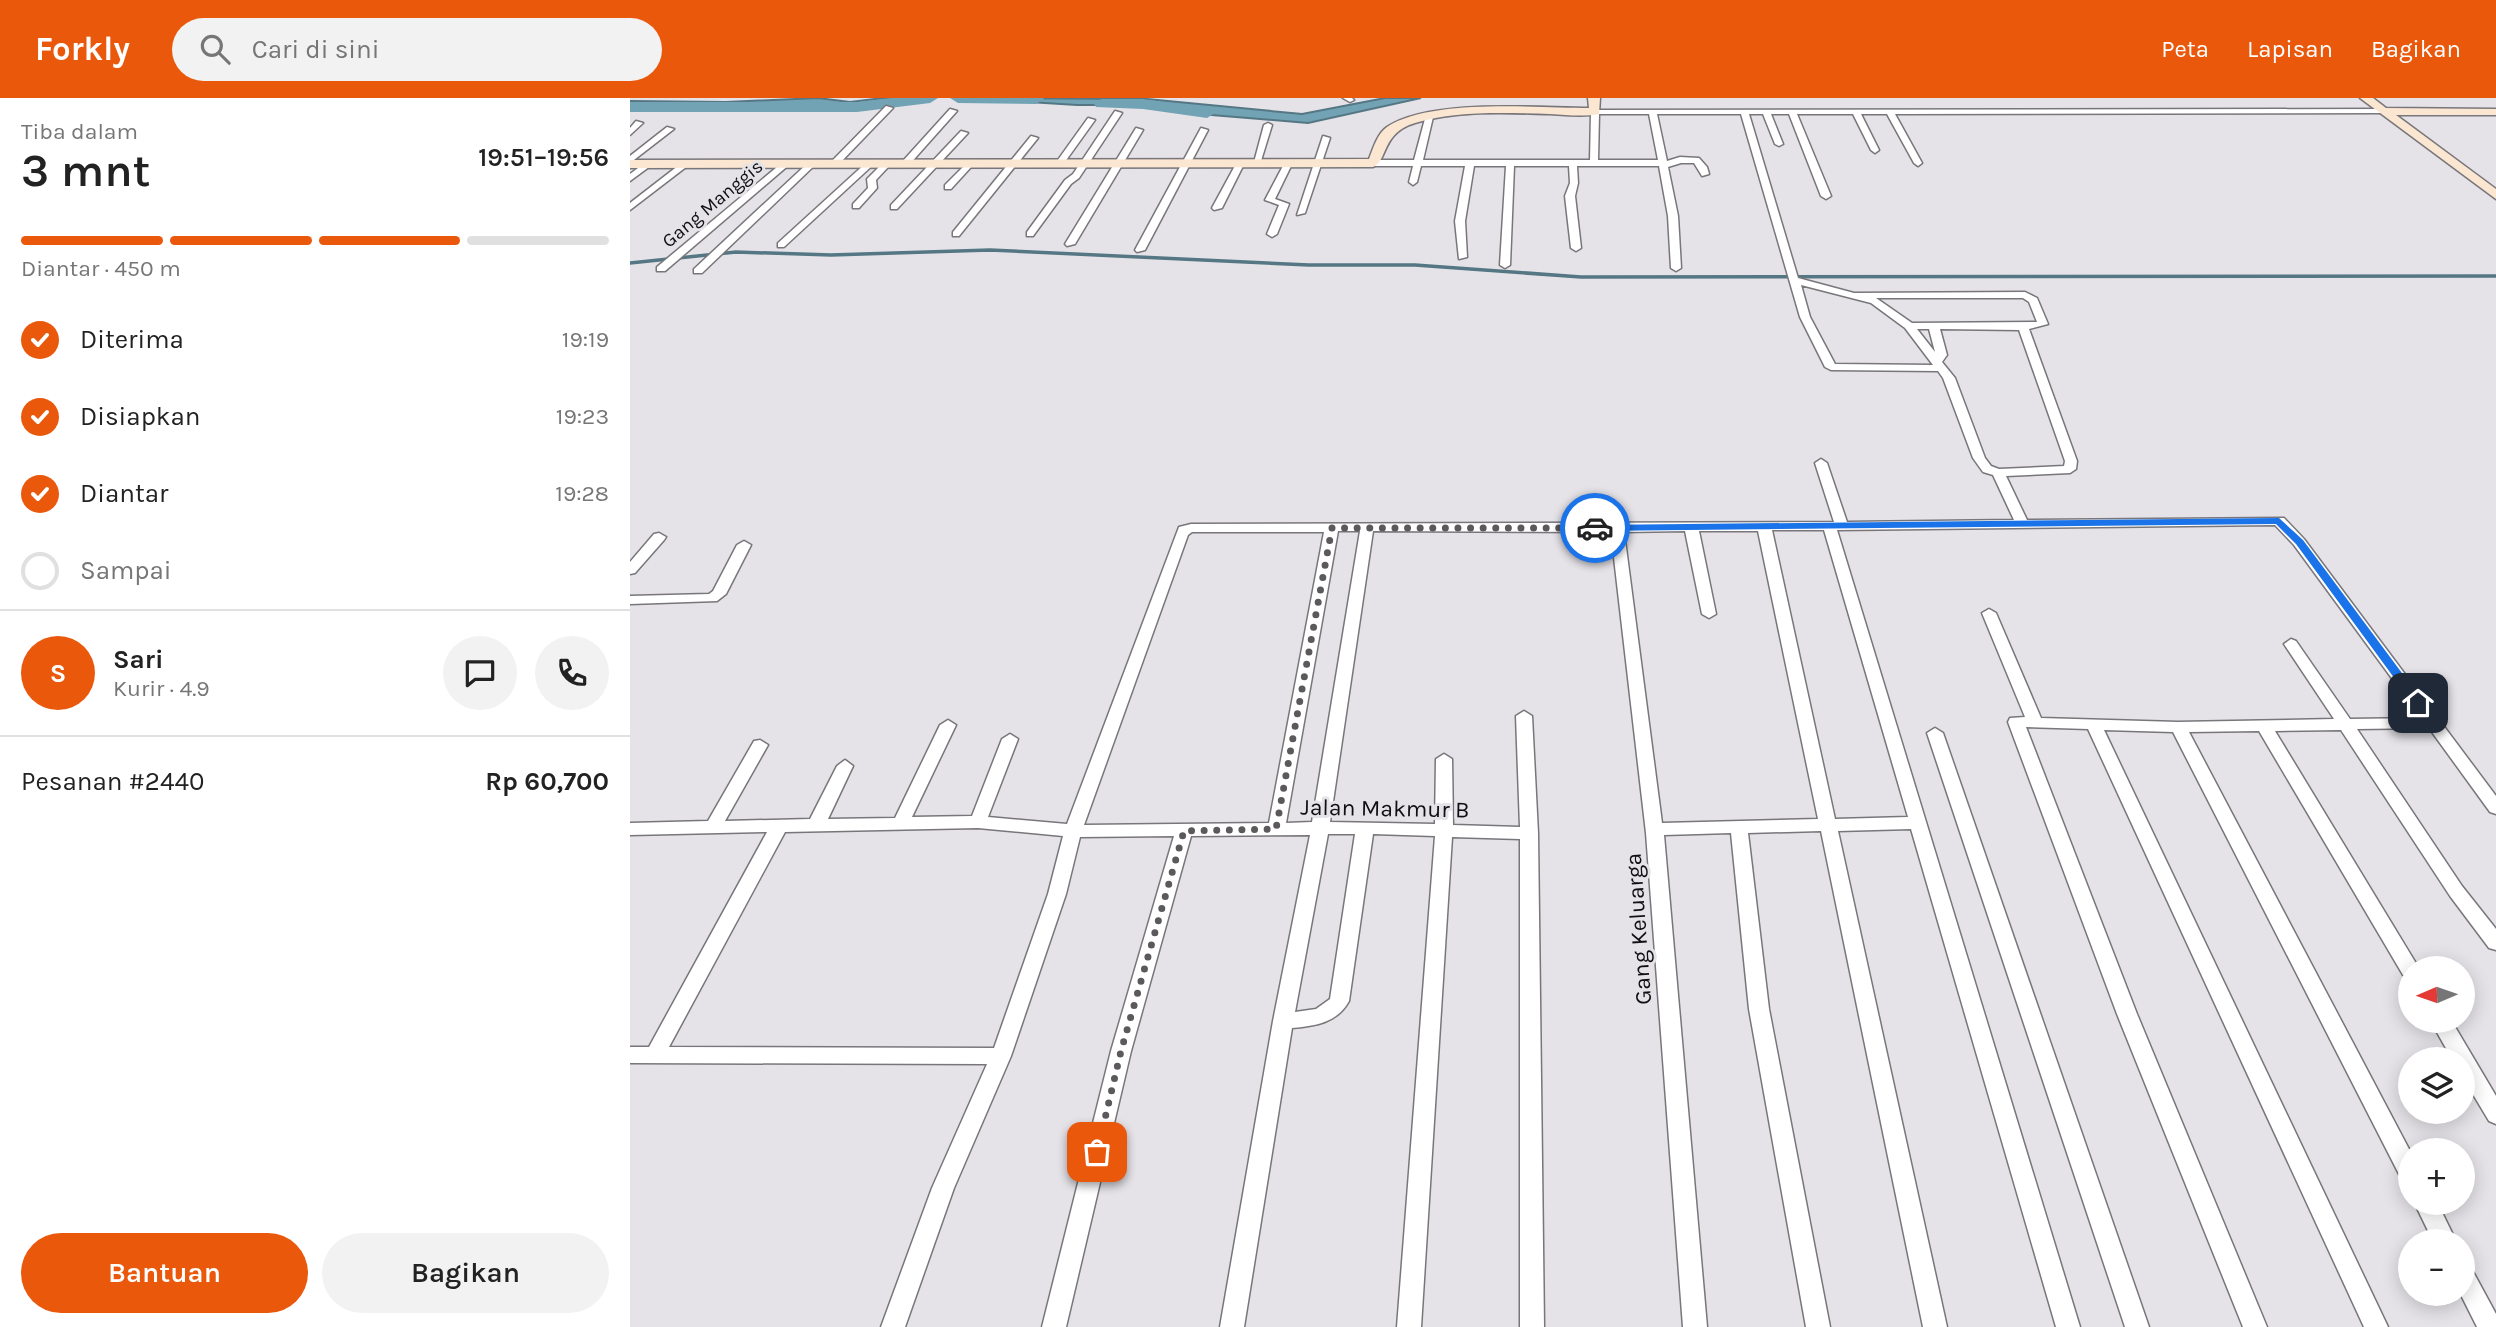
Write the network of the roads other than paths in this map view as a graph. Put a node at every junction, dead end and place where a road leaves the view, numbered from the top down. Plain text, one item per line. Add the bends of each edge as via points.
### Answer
1 (1594, 98) edge
2 (1679, 98) edge
3 (2365, 98) edge
4 (1846, 102) dead end
5 (888, 108) dead end
6 (1760, 109) junction
7 (953, 111) dead end
8 (1890, 111) junction
9 (2383, 111) junction
10 (2496, 111) edge
11 (1595, 112) junction
12 (1653, 112) junction
13 (1680, 112) junction
14 (1744, 112) junction
15 (1792, 112) junction
16 (1853, 112) junction
17 (1118, 113) dead end
18 (1429, 117) junction
19 (1091, 120) dead end
20 (639, 123) dead end
21 (1268, 125) dead end
22 (670, 129) dead end
23 (1139, 130) dead end
24 (1204, 130) dead end
25 (630, 133) edge
26 (964, 133) dead end
27 (651, 134) dead end
28 (1034, 138) dead end
29 (1326, 138) dead end
30 (1779, 144) dead end
31 (630, 149) edge
32 (1875, 150) dead end
33 (630, 162) edge
34 (1373, 163) junction
35 (1470, 163) junction
36 (1510, 163) junction
37 (1573, 163) junction
38 (1594, 163) junction
39 (1918, 163) dead end
40 (649, 164) junction
41 (687, 164) junction
42 (786, 164) junction
43 (812, 164) junction
44 (834, 164) junction
45 (870, 164) junction
46 (887, 164) junction
47 (905, 164) junction
48 (937, 164) junction
49 (969, 164) junction
50 (1012, 164) junction
51 (1059, 164) junction
52 (1084, 164) junction
53 (1118, 164) junction
54 (1185, 164) junction
55 (1240, 164) junction
56 (1255, 164) junction
57 (1288, 164) junction
58 (1317, 164) junction
59 (1416, 164) junction
60 (1663, 164) junction
61 (1705, 174) dead end
62 (630, 178) edge
63 (1413, 181) dead end
64 (948, 187) dead end
65 (2496, 195) edge
66 (1826, 196) dead end
67 (856, 206) dead end
68 (630, 207) edge
69 (894, 207) dead end
70 (1217, 208) dead end
71 (1300, 213) dead end
72 (956, 234) dead end
73 (1030, 234) dead end
74 (1272, 234) dead end
75 (1070, 244) dead end
76 (781, 245) dead end
77 (1576, 248) dead end
78 (1140, 250) dead end
79 (1462, 257) dead end
80 (1504, 265) dead end
81 (665, 266) dead end
82 (1676, 268) dead end
83 (698, 271) dead end
84 (1793, 277) junction
85 (1857, 295) junction
86 (1909, 326) junction
87 (1937, 326) junction
88 (2023, 327) junction
89 (1939, 364) junction
90 (1821, 463) dead end
91 (1998, 473) junction
92 (2022, 523) junction
93 (1836, 525) junction
94 (1764, 526) junction
95 (1367, 527) junction
96 (1691, 527) junction
97 (1332, 528) junction
98 (1617, 528) junction
99 (659, 537) dead end
100 (744, 545) dead end
101 (630, 570) edge
102 (630, 600) edge
103 (1989, 613) dead end
104 (1709, 614) dead end
105 (2291, 644) dead end
106 (1524, 716) dead end
107 (2433, 723) junction
108 (2036, 724) junction
109 (2094, 724) junction
110 (948, 725) dead end
111 (2344, 726) junction
112 (2178, 727) junction
113 (2265, 727) junction
114 (1935, 733) dead end
115 (1010, 739) dead end
116 (760, 746) dead end
117 (1444, 760) dead end
118 (845, 766) dead end
119 (2496, 808) edge
120 (978, 822) junction
121 (1917, 822) junction
122 (900, 824) junction
123 (780, 825) junction
124 (816, 825) junction
125 (1826, 825) junction
126 (713, 827) junction
127 (1365, 828) junction
128 (1739, 828) junction
129 (1276, 829) junction
130 (1320, 829) junction
131 (1655, 829) junction
132 (631, 830) edge
133 (1073, 831) junction
134 (1184, 831) junction
135 (1444, 832) junction
136 (1529, 832) junction
137 (2496, 943) edge
138 (2402, 956) edge
139 (1283, 1021) junction
140 (2448, 1033) edge
141 (655, 1054) junction
142 (630, 1055) edge
143 (1001, 1056) junction
144 (2496, 1115) edge
145 (2398, 1150) edge
146 (2475, 1299) edge
147 (893, 1327) edge
148 (1054, 1327) edge
149 (1232, 1327) edge
150 (1409, 1327) edge
151 (1532, 1327) edge
152 (1695, 1327) edge
153 (1818, 1327) edge
154 (1935, 1327) edge
155 (2068, 1327) edge
156 (2137, 1327) edge
157 (2255, 1327) edge
158 (2376, 1327) edge
159 (2490, 1327) edge

1 - 11 street
2 - 13 street
3 - 9 street
4 - 16 street
5 - 44 street
6 - 14 street
6 - 15 street
6 - 30 street
7 - 47 street
8 - 9 street
8 - 16 street
8 - 39 street
9 - 10 street
9 - 65 street
11 - 12 street
11 - 18 street via 1450,111
11 - 38 street
12 - 13 street
12 - 60 street
13 - 14 street via 1712,108
14 - 84 street
15 - 16 street via 1809,108
15 - 66 street
16 - 32 street
17 - 52 street
18 - 34 street via 1392,129
18 - 59 street
19 - 51 street
20 - 25 street
21 - 56 street
22 - 33 street
23 - 53 street
24 - 54 street
26 - 48 street
27 - 31 street
28 - 50 street
29 - 58 street
33 - 40 street
34 - 58 street
34 - 59 street
35 - 36 street
35 - 59 street
35 - 79 street via 1458,236
36 - 37 street
36 - 80 street
37 - 38 street
37 - 77 street via 1570,196
38 - 60 street
40 - 41 street
40 - 62 street
41 - 42 street
41 - 68 street
42 - 43 street
42 - 81 street, Gang Manggis
43 - 44 street
43 - 83 street
44 - 45 street
45 - 46 street
45 - 76 street
46 - 47 street
46 - 67 street via 875,173 873,188
47 - 48 street
48 - 49 street
48 - 69 street
49 - 50 street
49 - 64 street
50 - 51 street
50 - 72 street
51 - 52 street
52 - 53 street
52 - 73 street
53 - 54 street
53 - 75 street
54 - 55 street
54 - 78 street
55 - 56 street
55 - 70 street
56 - 57 street
57 - 58 street
57 - 74 street via 1270,200 1284,204
58 - 71 street
59 - 63 street
60 - 61 street via 1696,160
60 - 82 street
84 - 85 street
84 - 89 street via 1805,317 1831,367
85 - 86 street via 1882,305
85 - 88 street via 2025,295 2033,300 2043,324
86 - 87 street
86 - 89 street
87 - 88 street
87 - 89 street
88 - 91 street via 2072,466 2065,471
89 - 91 street via 1957,395 1982,465
90 - 93 street
91 - 92 street
92 - 93 street
92 - 107 street via 2279,521
93 - 94 street
93 - 121 street
94 - 96 street
94 - 125 street
95 - 97 street
95 - 98 street
95 - 130 street
96 - 98 street
96 - 104 street
97 - 129 street
97 - 133 street via 1184,530
98 - 131 street, Gang Keluarga
99 - 101 street
100 - 102 street via 712,598
103 - 108 street
105 - 111 street
106 - 136 street
107 - 111 street
107 - 119 street
108 - 109 street
108 - 157 street via 2017,722 2127,1014
109 - 112 street
109 - 158 street
110 - 122 street
111 - 113 street
111 - 137 street
112 - 113 street
112 - 145 street
113 - 138 street
114 - 156 street
115 - 120 street
116 - 126 street
117 - 135 street
118 - 124 street
120 - 122 street, Jalan Makmur B
120 - 133 street, Jalan Makmur B
121 - 125 street
121 - 155 street
122 - 124 street, Jalan Makmur B
123 - 124 street, Jalan Makmur B
123 - 126 street, Jalan Makmur B
123 - 141 street
125 - 128 street
125 - 154 street
126 - 132 street, Jalan Makmur B
127 - 130 street, Jalan Makmur B
127 - 135 street, Jalan Makmur B
127 - 139 street via 1339,1001 1324,1016
128 - 131 street
128 - 153 street via 1759,1009
129 - 130 street, Jalan Makmur B
129 - 134 street, Jalan Makmur B
130 - 139 street
131 - 152 street, Gang Keluarga
133 - 134 street, Jalan Makmur B
133 - 143 street via 1057,894
134 - 148 street via 1121,1051
135 - 136 street, Jalan Makmur B
135 - 150 street
136 - 151 street
139 - 149 street
140 - 144 street
141 - 142 street
141 - 143 street
143 - 147 street via 943,1188
146 - 159 street

